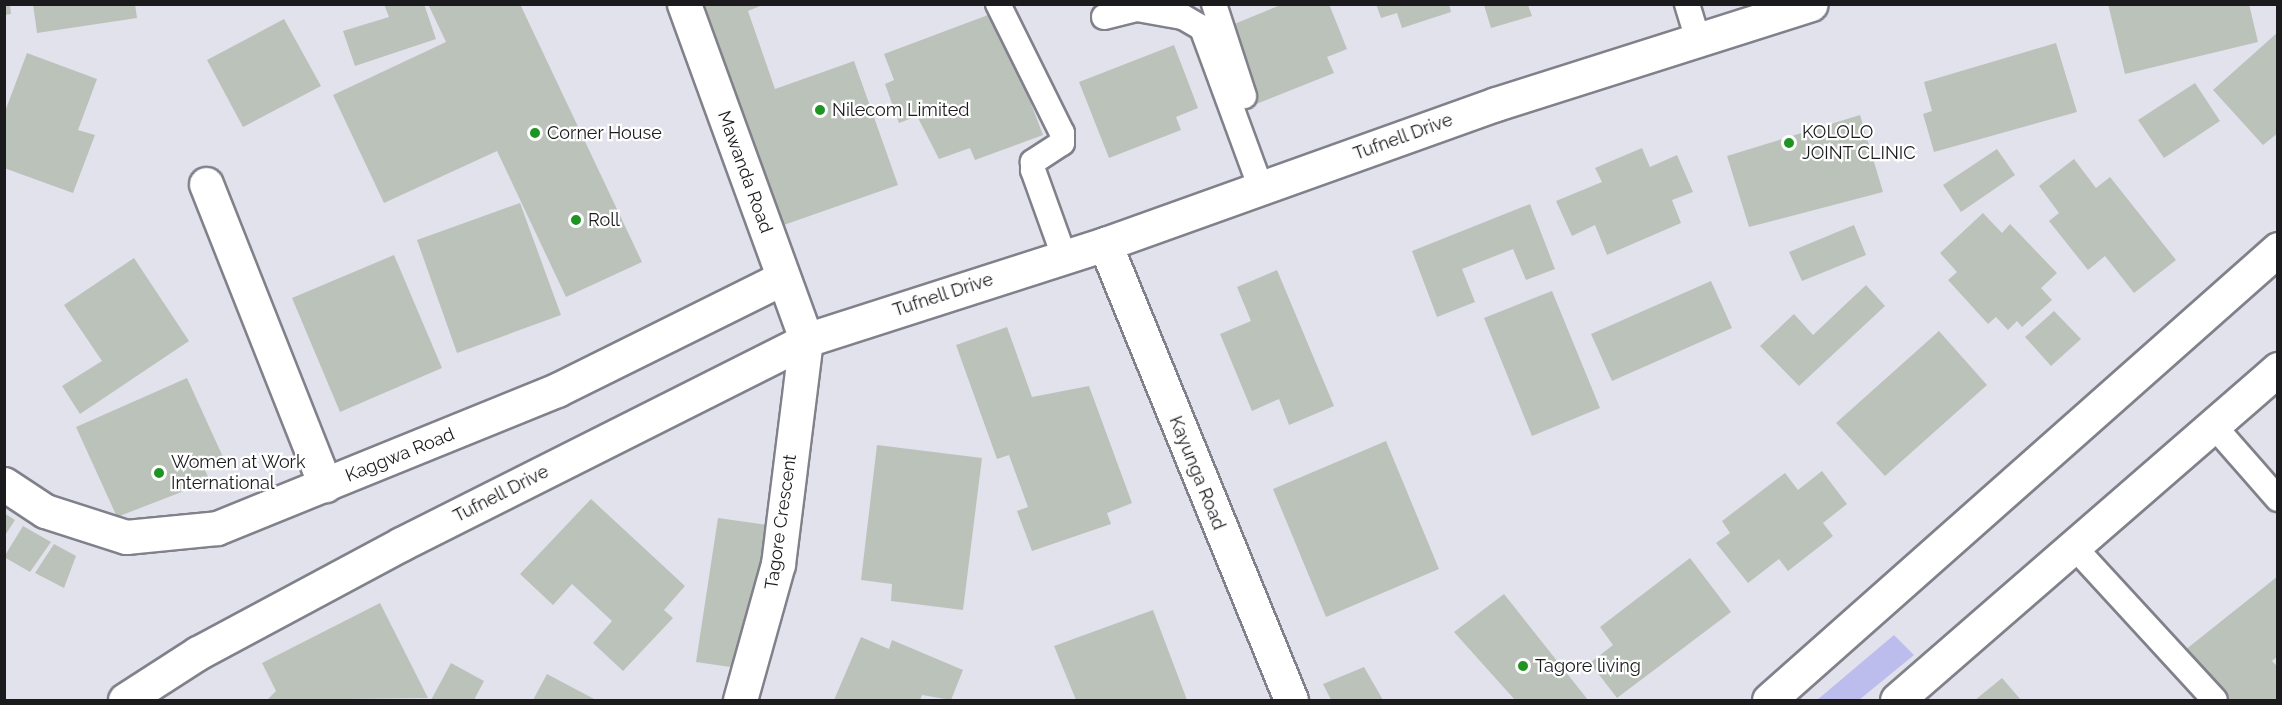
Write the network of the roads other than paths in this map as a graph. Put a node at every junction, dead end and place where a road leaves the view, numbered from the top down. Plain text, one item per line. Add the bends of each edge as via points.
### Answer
1 (684, 4) edge
2 (998, 4) edge
3 (1214, 4) edge
4 (1687, 4) edge
5 (1811, 4) edge
6 (1104, 17) dead end
7 (1698, 40) junction
8 (206, 184) dead end
9 (1267, 186) junction
10 (1105, 244) junction
11 (2277, 249) edge
12 (1064, 256) junction
13 (783, 278) junction
14 (806, 340) junction
15 (2274, 379) edge
16 (2214, 426) junction
17 (4, 484) edge
18 (325, 485) junction
19 (2277, 499) edge
20 (2076, 549) junction
21 (125, 700) edge
22 (740, 700) edge
23 (1290, 700) edge
24 (1768, 700) edge
25 (1897, 700) edge
26 (2215, 700) edge

1 - 13 street, Mawanda Road
2 - 12 lane via 1062,133 1062,143 1033,162 1033,170
3 - 9 lane
4 - 7 lane
5 - 7 street, Tufnell Drive
6 - 9 lane via 1137,9 1183,16 1202,28
7 - 9 street, Tufnell Drive via 1496,104
8 - 18 street
9 - 10 street, Tufnell Drive
10 - 12 street, Tufnell Drive
10 - 23 street, Kayunga Road
11 - 24 street
12 - 14 street, Tufnell Drive
13 - 14 street, Mawanda Road
13 - 18 street, Kaggwa Road via 557,390
14 - 21 street, Tufnell Drive via 400,544 198,654
14 - 22 street, Tagore Crescent via 778,564
15 - 16 street
16 - 19 lane
16 - 20 street
17 - 18 street, Kaggwa Road via 45,511 126,537 217,528
20 - 25 street
20 - 26 lane

